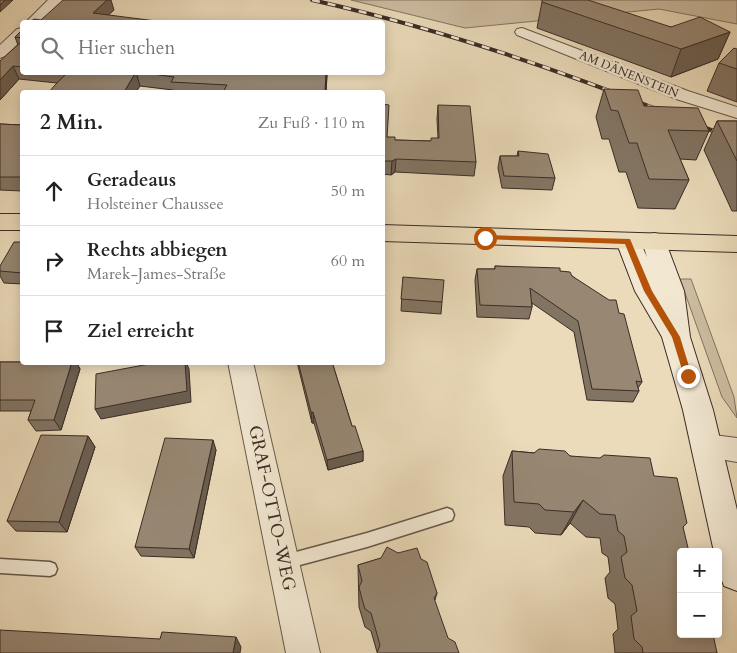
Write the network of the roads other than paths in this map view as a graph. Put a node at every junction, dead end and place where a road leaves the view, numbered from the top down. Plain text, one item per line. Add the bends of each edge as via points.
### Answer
1 (56, 0) edge
2 (35, 20) edge
3 (522, 32) dead end
4 (20, 34) edge
5 (0, 53) edge
6 (737, 112) edge
7 (0, 222) edge
8 (20, 222) edge
9 (385, 233) edge
10 (628, 241) junction
11 (654, 241) junction
12 (737, 244) edge
13 (676, 337) junction
14 (241, 365) edge
15 (721, 448) edge
16 (446, 515) dead end
17 (284, 563) junction
18 (0, 566) edge
19 (50, 569) dead end
20 (737, 573) edge
21 (302, 653) edge

1 - 2 street
3 - 6 street, AM DÄNENSTEIN via 682,95
4 - 5 street
7 - 8 main road
9 - 10 main road
10 - 11 main road
10 - 13 main road via 648,291
11 - 12 main road
11 - 13 main road via 671,291
13 - 15 main road
14 - 17 street, GRAF-OTTO-WEG
15 - 20 main road
16 - 17 lane
17 - 21 street, GRAF-OTTO-WEG
18 - 19 lane

